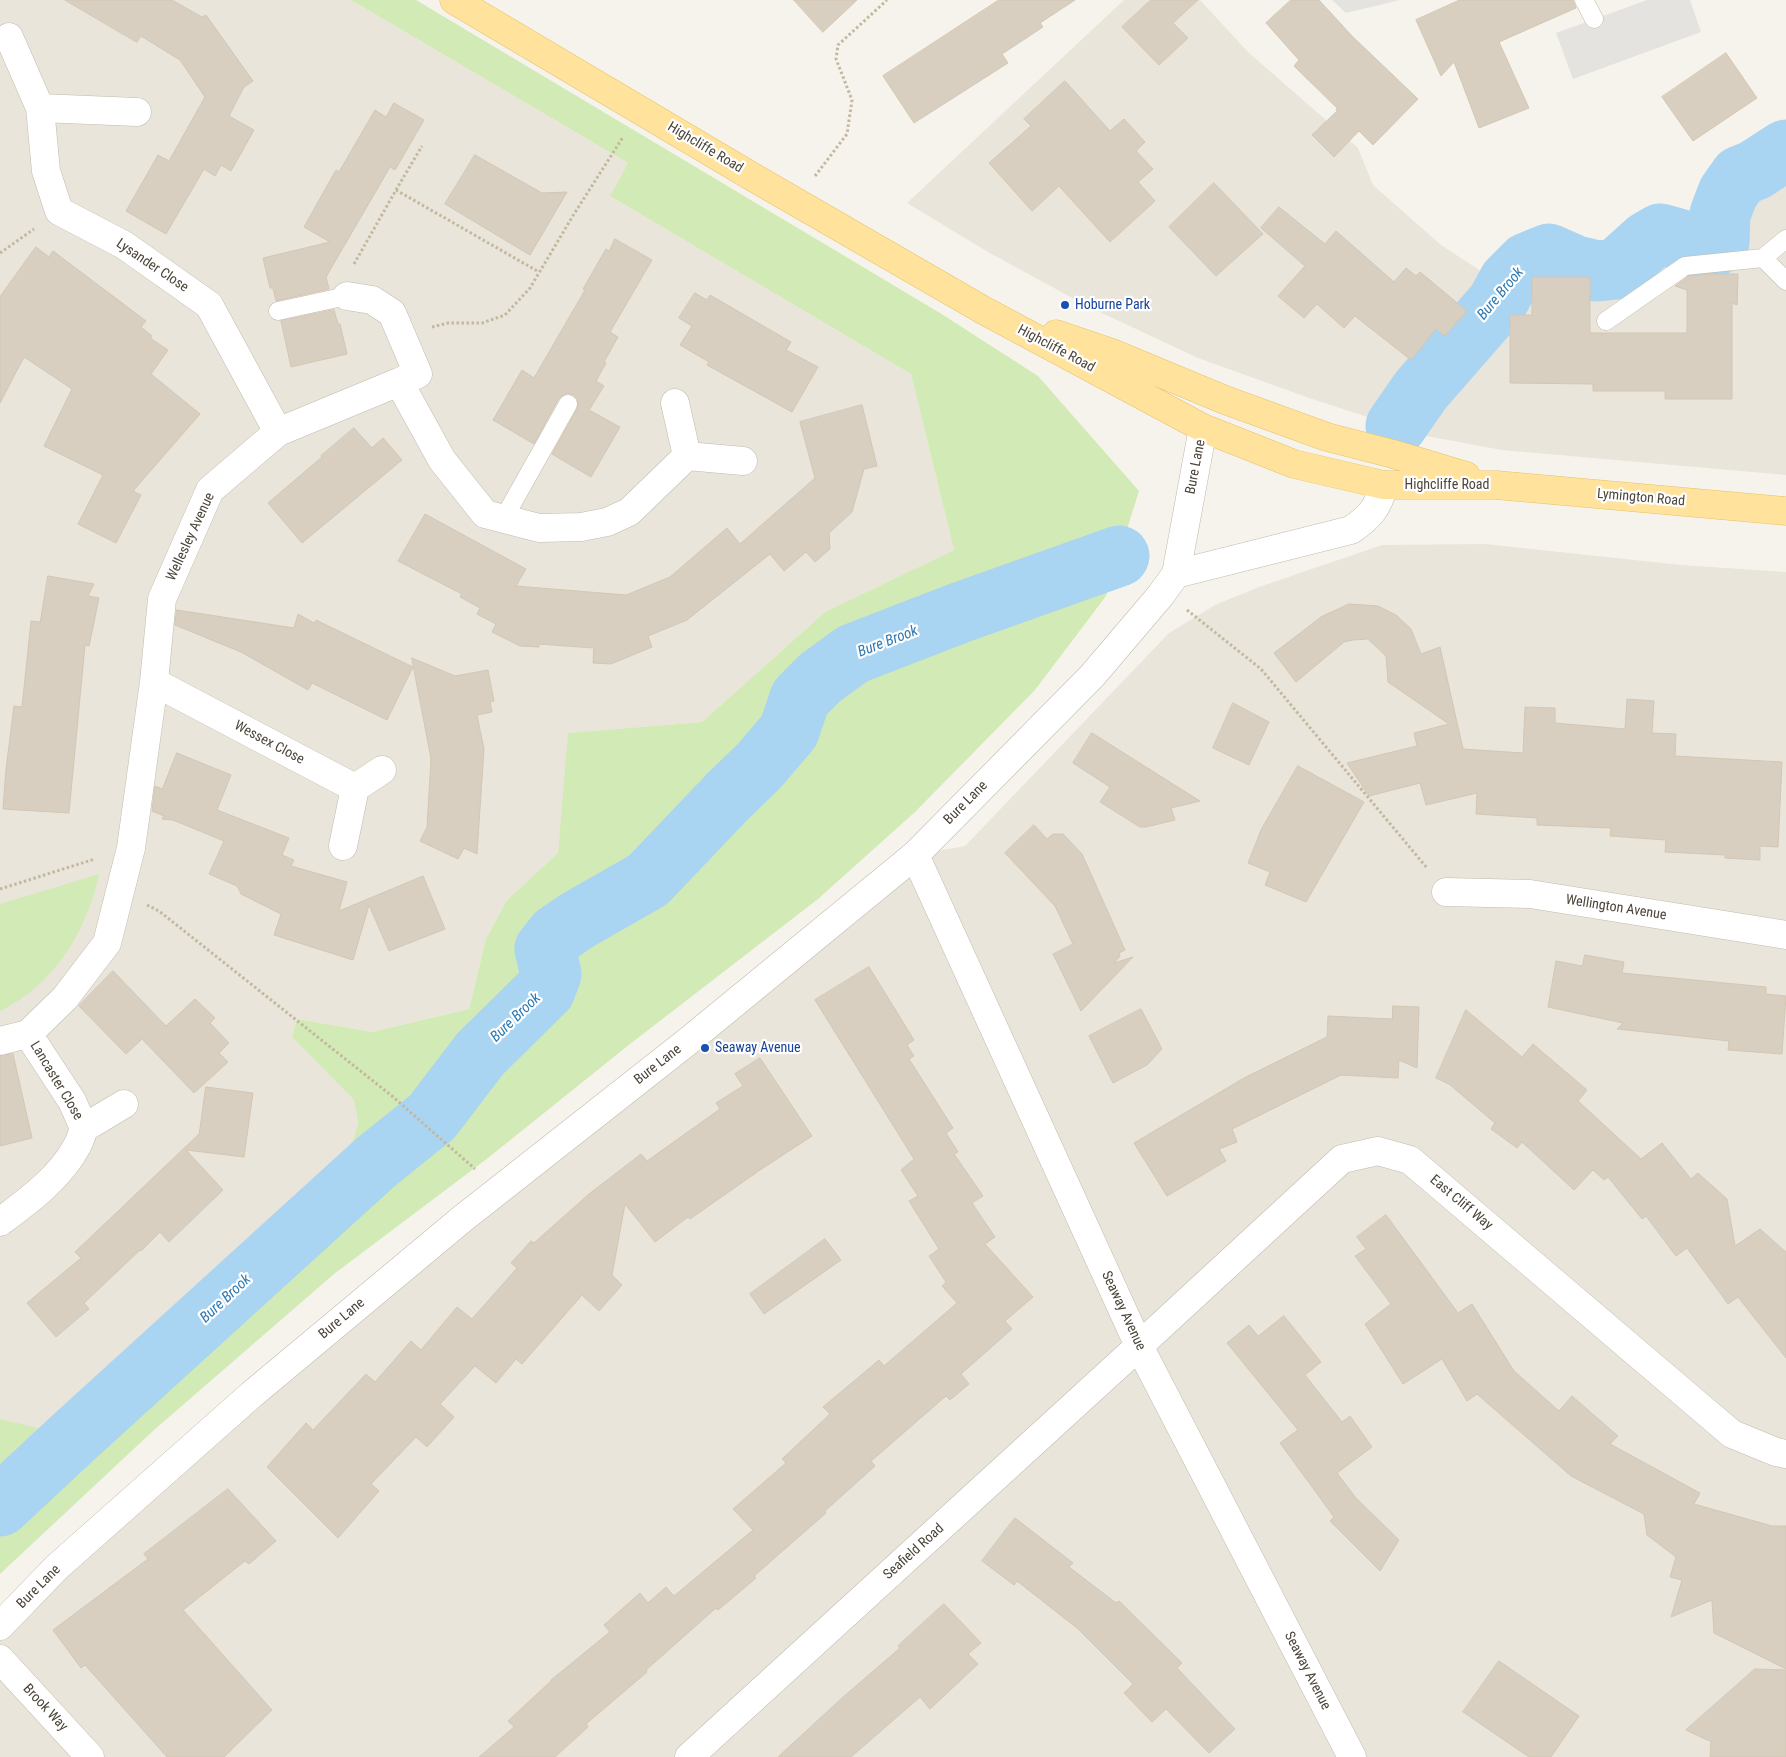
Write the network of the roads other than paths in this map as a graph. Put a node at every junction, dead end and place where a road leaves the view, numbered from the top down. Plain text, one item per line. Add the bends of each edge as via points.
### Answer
1 (454, 0) edge
2 (1584, 0) edge
3 (1594, 19) dead end
4 (9, 37) dead end
5 (40, 108) junction
6 (137, 112) dead end
7 (1786, 240) edge
8 (1763, 258) junction
9 (1786, 281) edge
10 (347, 296) joint
11 (983, 310) junction
12 (278, 311) dead end
13 (1606, 321) dead end
14 (399, 382) junction
15 (1225, 400) junction
16 (675, 403) dead end
17 (568, 404) dead end
18 (1203, 428) junction
19 (278, 432) junction
20 (1393, 454) junction
21 (687, 456) junction
22 (743, 461) dead end
23 (1384, 485) junction
24 (1496, 485) junction
25 (1786, 511) edge
26 (504, 518) junction
27 (1176, 574) junction
28 (154, 682) junction
29 (382, 770) dead end
30 (355, 788) junction
31 (343, 846) dead end
32 (915, 855) junction
33 (1446, 892) road end
34 (1786, 935) edge
35 (28, 1034) junction
36 (0, 1041) edge
37 (124, 1104) dead end
38 (84, 1128) junction
39 (0, 1222) edge
40 (1139, 1346) junction
41 (1786, 1454) edge
42 (0, 1626) edge
43 (0, 1659) edge
44 (90, 1757) edge
45 (689, 1757) edge
46 (1352, 1757) edge

1 - 11 main road, Highcliffe Road
2 - 3 lane
4 - 5 street
5 - 6 street
5 - 19 street, Lysander Close via 46,171 60,211 124,245 209,305
7 - 8 lane
8 - 9 lane
8 - 13 lane via 1685,266
10 - 12 lane
10 - 14 street, Wellesley Avenue via 372,300 392,313 418,374
11 - 15 main road, Highcliffe Road via 1112,353
11 - 18 main road, Highcliffe Road
14 - 19 street, Wellesley Avenue
14 - 26 street via 442,460 485,514
15 - 18 main road
15 - 20 main road, Highcliffe Road via 1327,437
16 - 21 street
17 - 26 lane
18 - 23 main road, Highcliffe Road via 1294,464
18 - 27 street, Bure Lane
19 - 28 street, Wellesley Avenue via 210,490 162,599
20 - 23 main road
20 - 24 main road, Highcliffe Road
21 - 22 street
21 - 26 street via 629,512 607,522 582,527 539,528
23 - 24 main road, Highcliffe Road
23 - 27 street via 1378,505 1367,519 1351,530
24 - 25 main road, Lymington Road
27 - 32 street, Bure Lane via 1092,676
28 - 30 street, Wessex Close
28 - 35 street, Wellesley Avenue via 131,848 107,943 65,998
29 - 30 street
30 - 31 street
32 - 40 street, Seaway Avenue
32 - 42 street, Bure Lane via 688,1042 462,1219 251,1395 58,1567
33 - 34 street, Wellington Avenue via 1530,894
35 - 36 street
35 - 38 street, Lancaster Close via 72,1101
37 - 38 street, Lancaster Close
38 - 39 street, Lancaster Close via 77,1146 62,1167 34,1196
40 - 41 street, East Cliff Way via 1342,1159 1378,1151 1410,1160 1732,1434
40 - 45 street, Seafield Road
40 - 46 street, Seaway Avenue
43 - 44 street, Brook Way

